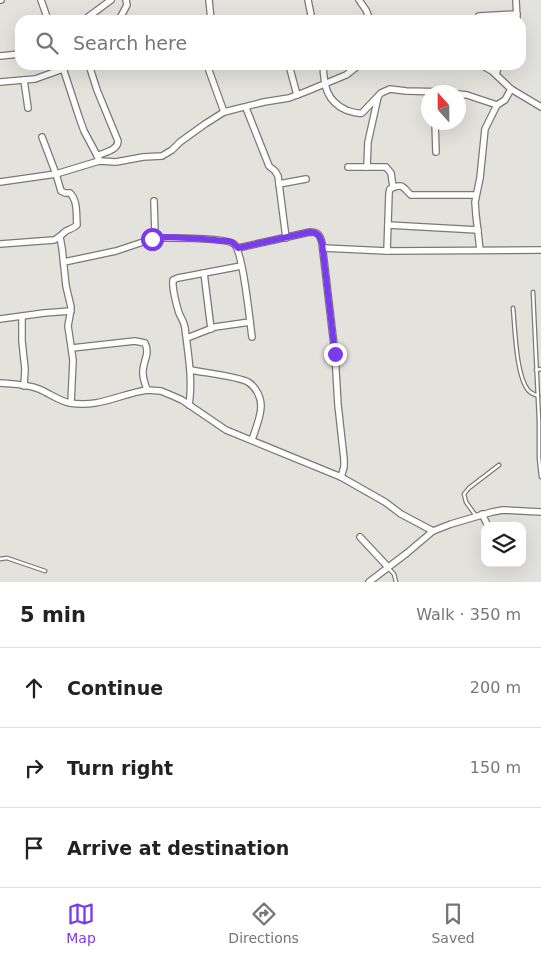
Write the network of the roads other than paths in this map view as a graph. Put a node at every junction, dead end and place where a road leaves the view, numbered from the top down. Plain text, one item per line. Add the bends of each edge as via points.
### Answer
1 (41, 0) edge
2 (111, 0) edge
3 (126, 0) edge
4 (209, 0) edge
5 (308, 0) edge
6 (359, 0) edge
7 (516, 0) edge
8 (46, 15) edge
9 (91, 15) edge
10 (122, 15) edge
11 (211, 15) edge
12 (310, 15) edge
13 (368, 15) edge
14 (517, 15) edge
15 (15, 54) edge
16 (0, 56) edge
17 (56, 70) edge
18 (64, 70) edge
19 (91, 70) edge
20 (209, 70) edge
21 (290, 70) edge
22 (324, 70) edge
23 (352, 70) edge
24 (490, 70) edge
25 (497, 70) edge
26 (496, 74) junction
27 (24, 80) junction
28 (0, 82) edge
29 (325, 84) junction
30 (511, 89) junction
31 (421, 92) edge
32 (297, 95) junction
33 (466, 95) edge
34 (378, 96) junction
35 (497, 105) junction
36 (541, 107) edge
37 (28, 108) dead end
38 (246, 108) junction
39 (224, 112) junction
40 (435, 130) edge
41 (42, 137) dead end
42 (436, 152) dead end
43 (98, 158) junction
44 (348, 167) dead end
45 (367, 167) junction
46 (56, 174) junction
47 (306, 179) dead end
48 (0, 182) edge
49 (280, 184) junction
50 (393, 187) junction
51 (476, 195) junction
52 (154, 202) dead end
53 (388, 225) junction
54 (478, 230) junction
55 (60, 237) junction
56 (154, 238) junction
57 (286, 238) junction
58 (0, 244) edge
59 (238, 248) junction
60 (323, 248) junction
61 (480, 250) junction
62 (541, 250) edge
63 (387, 251) junction
64 (64, 262) junction
65 (242, 266) junction
66 (204, 273) junction
67 (533, 292) dead end
68 (513, 308) dead end
69 (71, 311) junction
70 (22, 317) junction
71 (0, 319) edge
72 (250, 322) junction
73 (212, 329) junction
74 (186, 338) junction
75 (252, 338) dead end
76 (72, 348) junction
77 (541, 369) edge
78 (190, 370) junction
79 (536, 370) junction
80 (0, 383) edge
81 (24, 386) junction
82 (146, 390) junction
83 (538, 396) junction
84 (72, 404) junction
85 (189, 405) junction
86 (252, 440) junction
87 (499, 464) dead end
88 (341, 477) junction
89 (541, 477) edge
90 (541, 512) edge
91 (479, 515) junction
92 (485, 522) edge
93 (433, 531) junction
94 (360, 537) dead end
95 (0, 559) edge
96 (388, 567) junction
97 (45, 571) dead end
98 (369, 582) edge
99 (396, 582) edge

1 - 8 street
2 - 9 street
3 - 10 street
4 - 11 street
5 - 12 street
6 - 13 street
7 - 14 street
15 - 16 street
17 - 27 street
18 - 43 street via 81,124
19 - 43 street via 119,144
20 - 39 street
21 - 32 street
22 - 29 street
23 - 29 street
24 - 26 street
25 - 26 street
26 - 30 street
27 - 28 street
27 - 37 street
29 - 32 street
29 - 34 street via 332,100 341,108 358,114
30 - 35 street via 505,100
30 - 36 street
31 - 34 street via 390,89
32 - 38 street
33 - 35 street
34 - 45 street via 368,142
35 - 51 street via 485,129
38 - 39 street
38 - 49 street via 269,166 277,173
39 - 43 street via 162,156 116,162
40 - 42 street
41 - 46 street
43 - 46 street
44 - 45 street
45 - 50 street via 389,169
46 - 48 street
46 - 55 street via 61,191 72,194 77,225
47 - 49 street
49 - 57 street
50 - 51 street via 405,187 410,195
50 - 53 street via 389,194
51 - 54 street
52 - 56 street
53 - 54 street
53 - 63 street
54 - 61 street
55 - 58 street
55 - 64 street
56 - 59 street via 227,241
56 - 64 street via 116,251
57 - 59 street
57 - 60 street via 314,232 320,235
59 - 65 street
60 - 63 street
60 - 88 street via 344,459
61 - 62 street
61 - 63 street
64 - 69 street
65 - 66 street
65 - 72 street
66 - 73 street
66 - 74 street via 178,278 172,283
67 - 79 lane
68 - 83 lane via 521,375 528,390
69 - 70 street
69 - 76 street via 68,326
70 - 71 street
70 - 81 street
72 - 73 street
72 - 75 street
73 - 74 street
74 - 78 street
76 - 82 street via 135,341 145,343 147,350 142,375
76 - 84 street
77 - 79 lane
78 - 85 street
78 - 86 street via 247,381 253,386 261,405
79 - 83 lane
80 - 81 street
81 - 84 street via 34,387
82 - 84 street via 98,404
82 - 85 street via 167,393
83 - 89 lane
85 - 86 street via 226,430
86 - 88 street
87 - 91 lane via 464,494 466,502
88 - 93 street
90 - 91 street via 503,510
91 - 92 street
91 - 93 street
93 - 96 street
94 - 96 street
95 - 97 lane via 8,558
96 - 98 street
96 - 99 lane

